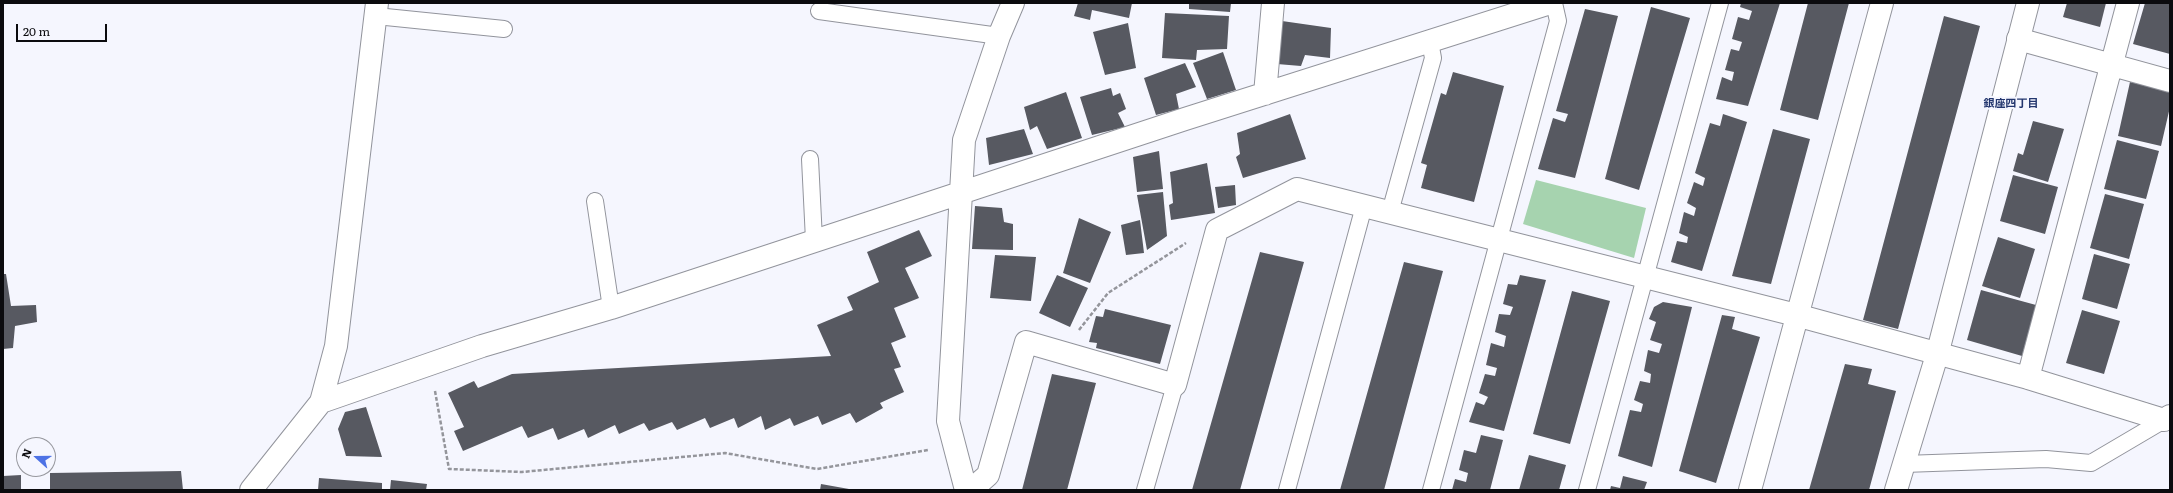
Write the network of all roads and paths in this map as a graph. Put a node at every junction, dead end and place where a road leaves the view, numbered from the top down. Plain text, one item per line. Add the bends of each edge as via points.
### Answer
1 (1013, 3) edge
2 (1273, 3) edge
3 (1550, 3) edge
4 (1554, 3) edge
5 (1720, 3) edge
6 (1882, 3) edge
7 (2128, 3) edge
8 (2024, 4) edge
9 (377, 9) edge
10 (819, 11) dead end
11 (504, 29) dead end
12 (999, 36) junction
13 (2018, 38) junction
14 (1430, 42) junction
15 (2112, 64) junction
16 (2170, 80) edge
17 (1265, 94) junction
18 (810, 159) dead end
19 (961, 193) junction
20 (594, 201) dead end
21 (1364, 206) junction
22 (1390, 212) junction
23 (1217, 230) junction
24 (1499, 239) junction
25 (814, 240) junction
26 (1645, 276) junction
27 (611, 308) junction
28 (1796, 315) junction
29 (1062, 353) junction
30 (1937, 355) junction
31 (431, 363) junction
32 (2028, 378) junction
33 (1175, 386) junction
34 (321, 402) junction
35 (2168, 415) edge
36 (954, 446) junction
37 (1904, 464) junction
38 (251, 490) edge
39 (966, 490) edge
40 (971, 490) edge
41 (1145, 490) edge
42 (1286, 490) edge
43 (1431, 490) edge
44 (1587, 490) edge
45 (1750, 490) edge
46 (1896, 490) edge

1 - 12 street
2 - 17 street
3 - 14 street
4 - 24 lane via 1558,21
5 - 26 lane
6 - 28 street
7 - 15 street
8 - 13 street
9 - 11 lane
9 - 34 street via 336,346
10 - 12 lane
12 - 19 street via 964,140
13 - 15 street
13 - 30 street
14 - 17 street
14 - 22 lane via 1433,58
15 - 16 street
15 - 32 street
17 - 19 street
18 - 25 lane
19 - 25 street
19 - 36 street via 948,421
20 - 27 lane
21 - 22 street
21 - 23 street via 1297,189
21 - 42 lane
22 - 24 street
23 - 29 path via 1206,230 1108,293
23 - 33 street
24 - 26 street
24 - 43 lane
25 - 27 street
26 - 28 street
26 - 44 lane
27 - 31 street
28 - 30 street
28 - 45 street
29 - 33 street
29 - 40 street via 1026,342 988,476
30 - 32 street
30 - 37 street
31 - 34 street
31 - 36 path via 449,469 522,472 725,453 817,469
32 - 35 street
33 - 41 lane
34 - 38 street
35 - 37 lane via 2091,463 2046,459
36 - 39 street
37 - 46 street

